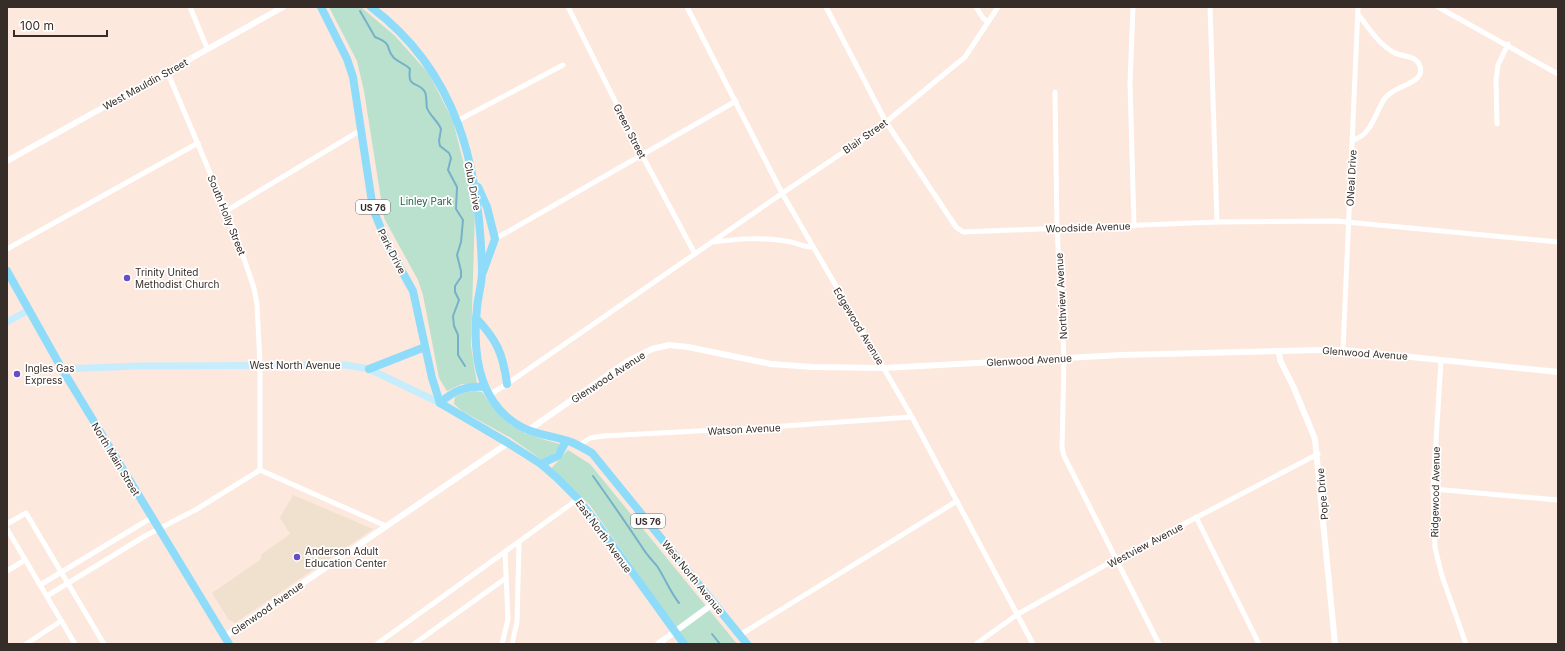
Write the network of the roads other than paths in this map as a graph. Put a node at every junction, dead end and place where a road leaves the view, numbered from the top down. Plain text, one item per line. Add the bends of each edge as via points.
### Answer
1 (190, 7) edge
2 (283, 7) edge
3 (321, 7) edge
4 (371, 7) edge
5 (568, 7) edge
6 (687, 7) edge
7 (826, 7) edge
8 (976, 7) edge
9 (998, 7) edge
10 (1133, 7) edge
11 (1210, 7) edge
12 (1358, 7) edge
13 (1438, 7) edge
14 (1358, 14) junction
15 (988, 22) junction
16 (1508, 44) junction
17 (208, 48) junction
18 (563, 65) dead end
19 (167, 71) junction
20 (1558, 74) edge
21 (1055, 92) dead end
22 (736, 101) junction
23 (457, 121) junction
24 (886, 122) junction
25 (1497, 124) dead end
26 (362, 132) junction
27 (1353, 140) junction
28 (198, 143) junction
29 (642, 155) junction
30 (7, 161) edge
31 (474, 178) junction
32 (782, 193) junction
33 (226, 211) junction
34 (1217, 222) junction
35 (1348, 222) junction
36 (1134, 226) junction
37 (1057, 228) junction
38 (495, 239) junction
39 (711, 242) junction
40 (1558, 242) edge
41 (813, 247) junction
42 (7, 249) edge
43 (695, 254) junction
44 (7, 271) edge
45 (482, 274) junction
46 (29, 310) junction
47 (476, 318) junction
48 (7, 322) edge
49 (425, 347) junction
50 (1343, 350) junction
51 (1279, 351) junction
52 (1064, 358) junction
53 (1441, 360) junction
54 (260, 365) junction
55 (884, 368) junction
56 (62, 369) junction
57 (369, 369) junction
58 (1558, 372) edge
59 (507, 384) junction
60 (485, 387) junction
61 (489, 395) junction
62 (440, 403) junction
63 (912, 417) junction
64 (527, 431) junction
65 (566, 441) junction
66 (508, 443) junction
67 (578, 446) junction
68 (1318, 454) junction
69 (541, 464) junction
70 (260, 470) junction
71 (1433, 489) junction
72 (578, 499) junction
73 (1558, 500) edge
74 (957, 501) junction
75 (1196, 517) junction
76 (151, 518) junction
77 (7, 524) edge
78 (386, 526) junction
79 (7, 529) edge
80 (159, 531) junction
81 (519, 542) junction
82 (505, 552) junction
83 (1117, 559) junction
84 (25, 560) junction
85 (7, 571) edge
86 (61, 571) junction
87 (506, 578) junction
88 (68, 583) junction
89 (40, 585) junction
90 (47, 596) junction
91 (714, 602) junction
92 (1018, 614) junction
93 (61, 621) junction
94 (675, 632) junction
95 (740, 635) junction
96 (226, 641) edge
97 (26, 644) edge
98 (75, 644) edge
99 (104, 644) edge
100 (377, 644) edge
101 (414, 644) edge
102 (502, 644) edge
103 (512, 644) edge
104 (658, 644) edge
105 (684, 644) edge
106 (747, 644) edge
107 (976, 644) edge
108 (1033, 644) edge
109 (1159, 644) edge
110 (1259, 644) edge
111 (1335, 644) edge
112 (1466, 644) edge

1 - 17 street
2 - 17 street, West Mauldin Street
3 - 26 main road, Park Drive / US 76 via 347,59 353,77
4 - 23 main road, Club Drive / US 76 via 412,43 439,81
5 - 29 street, Green Street
6 - 22 street, Edgewood Avenue
7 - 24 street
8 - 15 street via 982,18
9 - 15 street, Blair Street
10 - 36 street via 1130,83
11 - 34 street
12 - 14 street, ONeal Drive
13 - 16 street
14 - 27 street, ONeal Drive
14 - 27 street via 1387,48 1396,54 1415,59 1420,70 1419,77 1414,82 1386,96 1364,135
15 - 24 street, Blair Street via 965,57
16 - 20 street
16 - 25 street via 1498,65
17 - 19 street, West Mauldin Street
18 - 23 street
19 - 28 street, South Holly Street
19 - 30 street, West Mauldin Street
21 - 37 street, Northview Avenue
22 - 29 street
22 - 32 street, Edgewood Avenue
23 - 31 main road, Club Drive / US 76
24 - 32 street, Blair Street
24 - 37 street, Woodside Avenue via 956,227 963,232
26 - 33 street via 356,133
26 - 49 main road, Park Drive / US 76 via 373,209 389,248 412,292
27 - 35 street, ONeal Drive
28 - 33 street, South Holly Street
28 - 42 street
29 - 38 street
29 - 43 street, Green Street
31 - 38 main road via 487,207
31 - 45 main road, Club Drive / US 76
32 - 39 street, Blair Street
32 - 41 street, Edgewood Avenue
33 - 54 street, South Holly Street via 254,288
34 - 35 street, Woodside Avenue
34 - 36 street, Woodside Avenue
35 - 40 street, Woodside Avenue
35 - 50 street, ONeal Drive
36 - 37 street, Woodside Avenue
37 - 52 street, Northview Avenue
38 - 45 main road
39 - 41 street via 753,238 789,241 808,248
39 - 43 street, Blair Street
41 - 55 street, Edgewood Avenue
43 - 59 street, Blair Street
44 - 46 main road, North Main Street
45 - 47 main road, Club Drive / US 76
46 - 48 main road
46 - 56 main road, North Main Street
47 - 59 main road via 489,331 498,346
47 - 60 main road, Club Drive / US 76 via 476,355
49 - 57 main road
49 - 62 main road, Park Drive / US 76
50 - 51 street, Glenwood Avenue
50 - 53 street, Glenwood Avenue
51 - 52 street, Glenwood Avenue
51 - 68 street, Pope Drive via 1280,360 1313,433
52 - 55 street, Glenwood Avenue
52 - 83 street, Northview Avenue via 1064,456
53 - 58 street, Glenwood Avenue
53 - 71 street, Ridgewood Avenue
54 - 56 main road, West North Avenue
54 - 57 main road, West North Avenue via 333,364
54 - 70 street, South Holly Street
55 - 63 street, Edgewood Avenue
55 - 64 street, Glenwood Avenue via 771,364 669,345 652,349 628,361
56 - 76 main road, North Main Street
57 - 62 main road, West North Avenue
59 - 61 street, Blair Street
60 - 61 main road, Club Drive / US 76
60 - 62 main road via 462,388 451,393
61 - 64 main road, US 76 via 506,417
62 - 66 main road, West North Avenue
63 - 67 street, Watson Avenue via 603,436 590,438
63 - 74 street, Edgewood Avenue
64 - 65 main road, West North Avenue / US 76
65 - 67 main road, West North Avenue / US 76
65 - 69 main road via 558,456
66 - 69 main road, East North Avenue
66 - 78 street, Glenwood Avenue
67 - 91 main road, West North Avenue / US 76 via 592,453
68 - 75 street, Westview Avenue
68 - 111 street, Pope Drive
69 - 72 main road, East North Avenue
70 - 78 street
70 - 80 street via 198,510
71 - 73 street
71 - 112 street, Ridgewood Avenue via 1435,548
72 - 81 street
72 - 94 main road, East North Avenue
74 - 92 street, Edgewood Avenue
74 - 95 street
75 - 83 street, Westview Avenue
75 - 110 street
76 - 80 main road, North Main Street
76 - 86 street
77 - 86 street via 26,513
78 - 96 street, Glenwood Avenue
79 - 84 street
80 - 88 street via 145,536
80 - 96 main road, North Main Street
81 - 82 street
81 - 103 street via 517,622
82 - 87 street
82 - 100 street
83 - 92 street, Westview Avenue
83 - 109 street, Northview Avenue
84 - 85 street
84 - 89 street
86 - 88 street
86 - 89 street
87 - 101 street
87 - 102 street via 508,619
88 - 90 street
88 - 99 street
89 - 90 street
90 - 93 street
91 - 94 street
91 - 95 main road, West North Avenue / US 76
92 - 107 street, Westview Avenue
92 - 108 street, Edgewood Avenue
93 - 97 street
93 - 98 street
94 - 104 street
94 - 105 main road, East North Avenue
95 - 106 main road, West North Avenue / US 76

